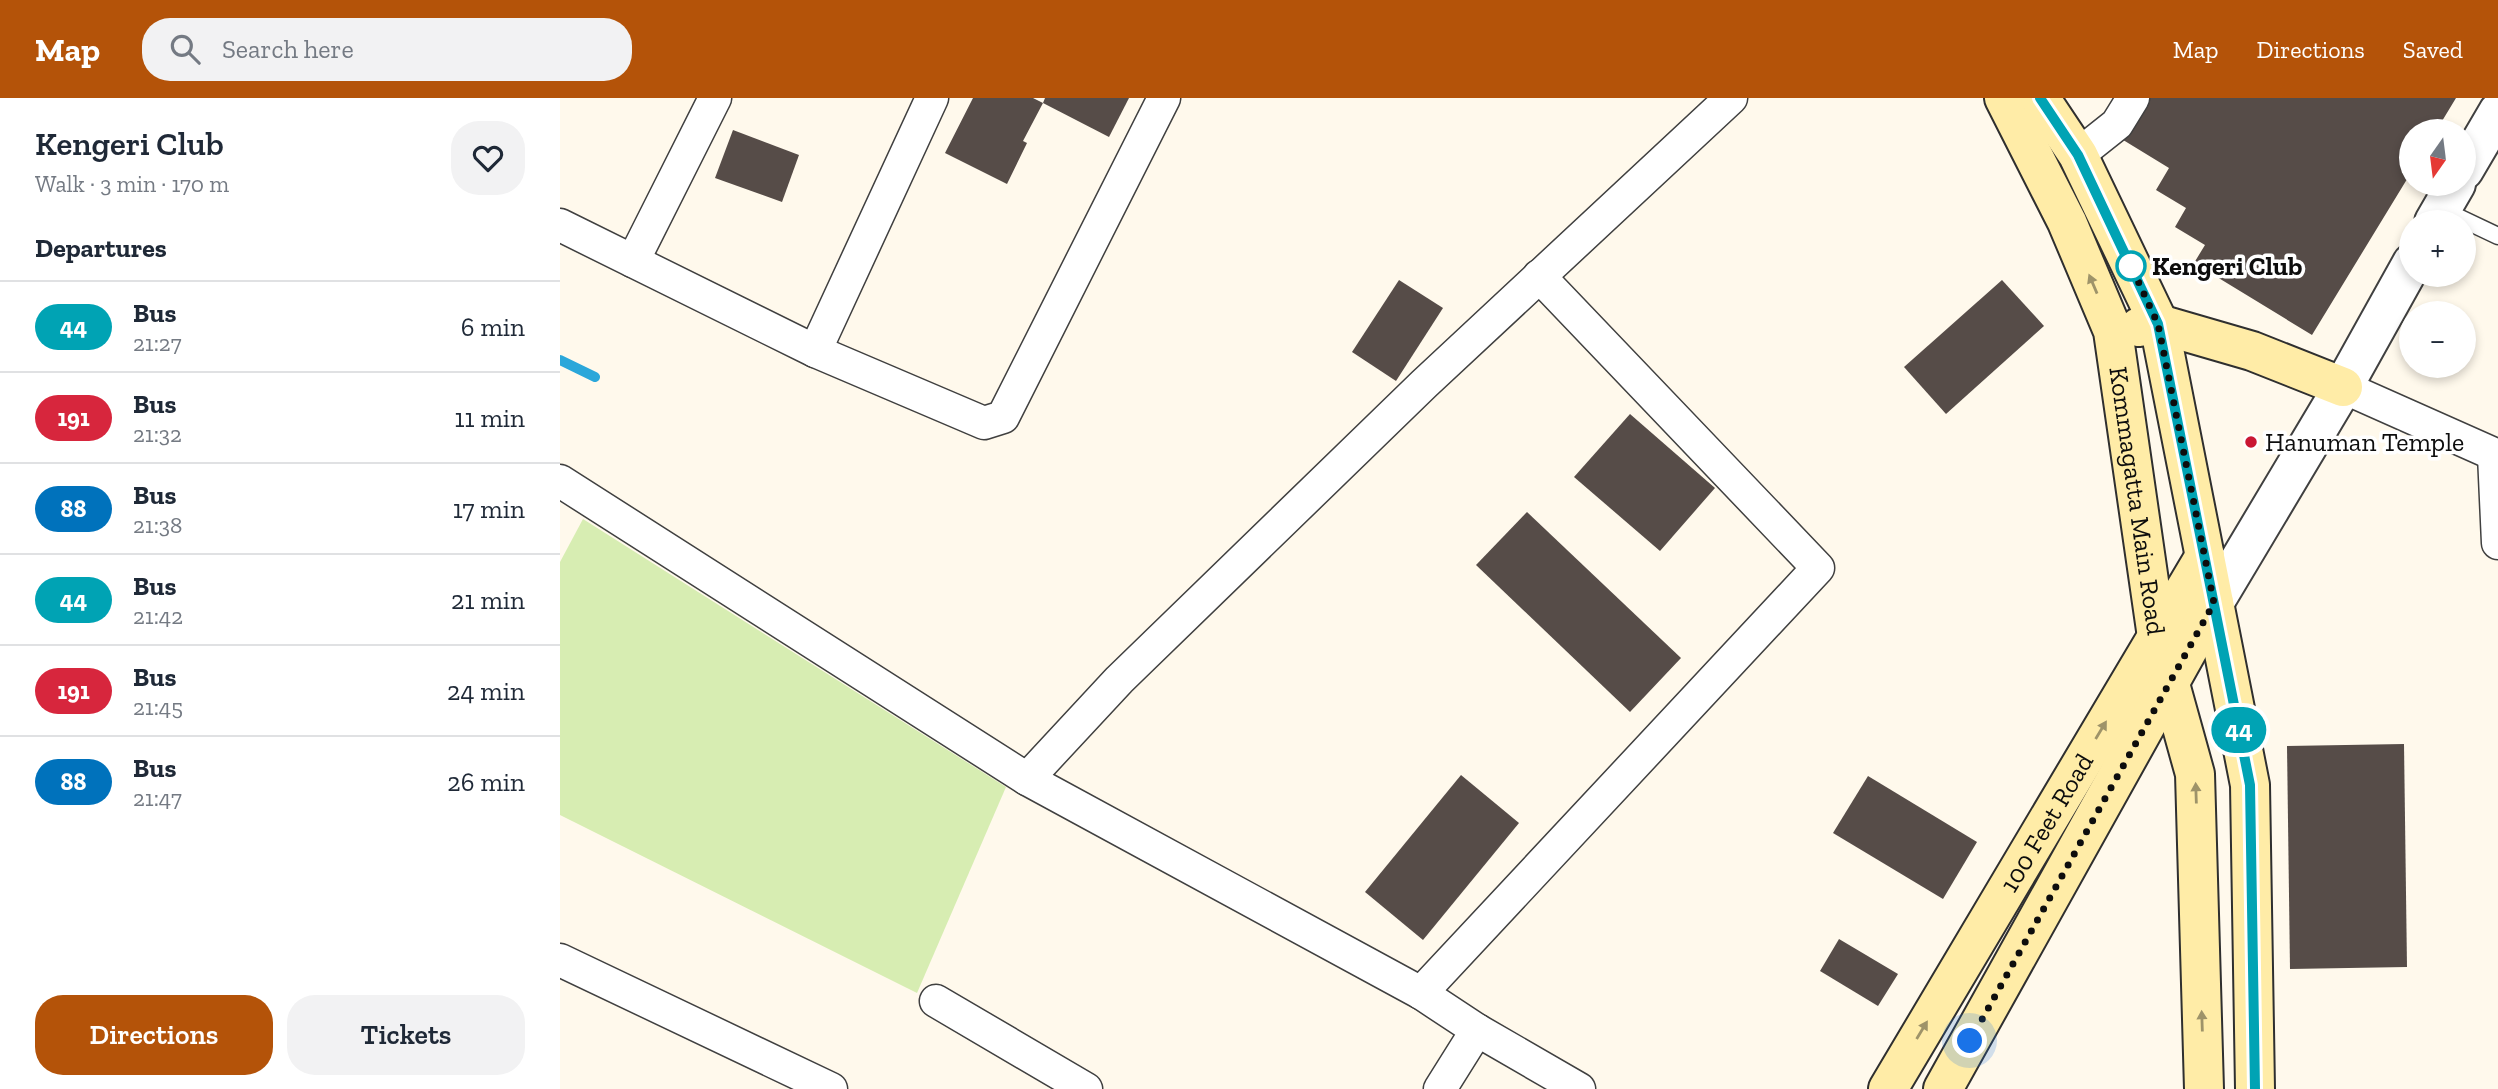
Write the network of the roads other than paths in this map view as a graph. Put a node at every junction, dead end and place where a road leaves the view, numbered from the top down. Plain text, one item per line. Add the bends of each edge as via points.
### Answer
1 (715, 98) edge
2 (932, 98) edge
3 (1164, 98) edge
4 (1731, 98) edge
5 (2004, 98) edge
6 (2040, 98) edge
7 (2133, 98) edge
8 (2498, 112) edge
9 (2476, 150) edge
10 (2078, 155) junction
11 (2444, 205) edge
12 (560, 225) edge
13 (2498, 236) edge
14 (633, 261) junction
15 (1539, 276) junction
16 (2399, 286) edge
17 (2158, 324) junction
18 (2113, 331) junction
19 (815, 351) junction
20 (2343, 387) junction
21 (2496, 456) edge
22 (560, 481) edge
23 (2498, 543) edge
24 (2205, 556) junction
25 (2214, 603) junction
26 (2157, 637) junction
27 (2169, 684) junction
28 (1027, 779) junction
29 (560, 960) edge
30 (1421, 993) junction
31 (936, 1001) dead end
32 (1477, 1030) junction
33 (831, 1089) edge
34 (1086, 1089) edge
35 (1440, 1089) edge
36 (1579, 1089) edge
37 (1888, 1089) edge
38 (1943, 1089) edge
39 (2204, 1089) edge
40 (2255, 1089) edge

1 - 14 street
2 - 19 street
3 - 19 street via 1003,417 984,423
4 - 15 street
18 -> 5 main road, Kommagatta Main Road via 2067,222
6 - 10 main road, Kommagatta Main Road
7 - 10 street via 2118,124
8 - 9 street
10 - 17 main road, Kommagatta Main Road
11 - 13 lane
12 - 14 street
14 - 19 street
15 - 28 street via 1119,680
15 - 30 street via 1818,568
16 - 20 street
17 - 18 main road
17 - 20 main road via 2252,351
17 - 24 main road, Kommagatta Main Road
18 - 26 main road, Kommagatta Main Road
20 - 21 street
20 - 25 street
21 - 23 street
22 - 28 street
24 - 25 main road, Kommagatta Main Road
24 - 26 main road, 100 Feet Road
25 - 27 main road, 100 Feet Road
25 - 40 main road, Kommagatta Main Road via 2250,785
26 - 27 main road, Kommagatta Main Road
37 -> 26 main road, 100 Feet Road
27 - 38 main road, 100 Feet Road
39 -> 27 main road, Kommagatta Main Road via 2196,774
28 - 30 street
29 - 33 street
30 - 32 street
31 - 34 street
32 - 35 street
32 - 36 street

